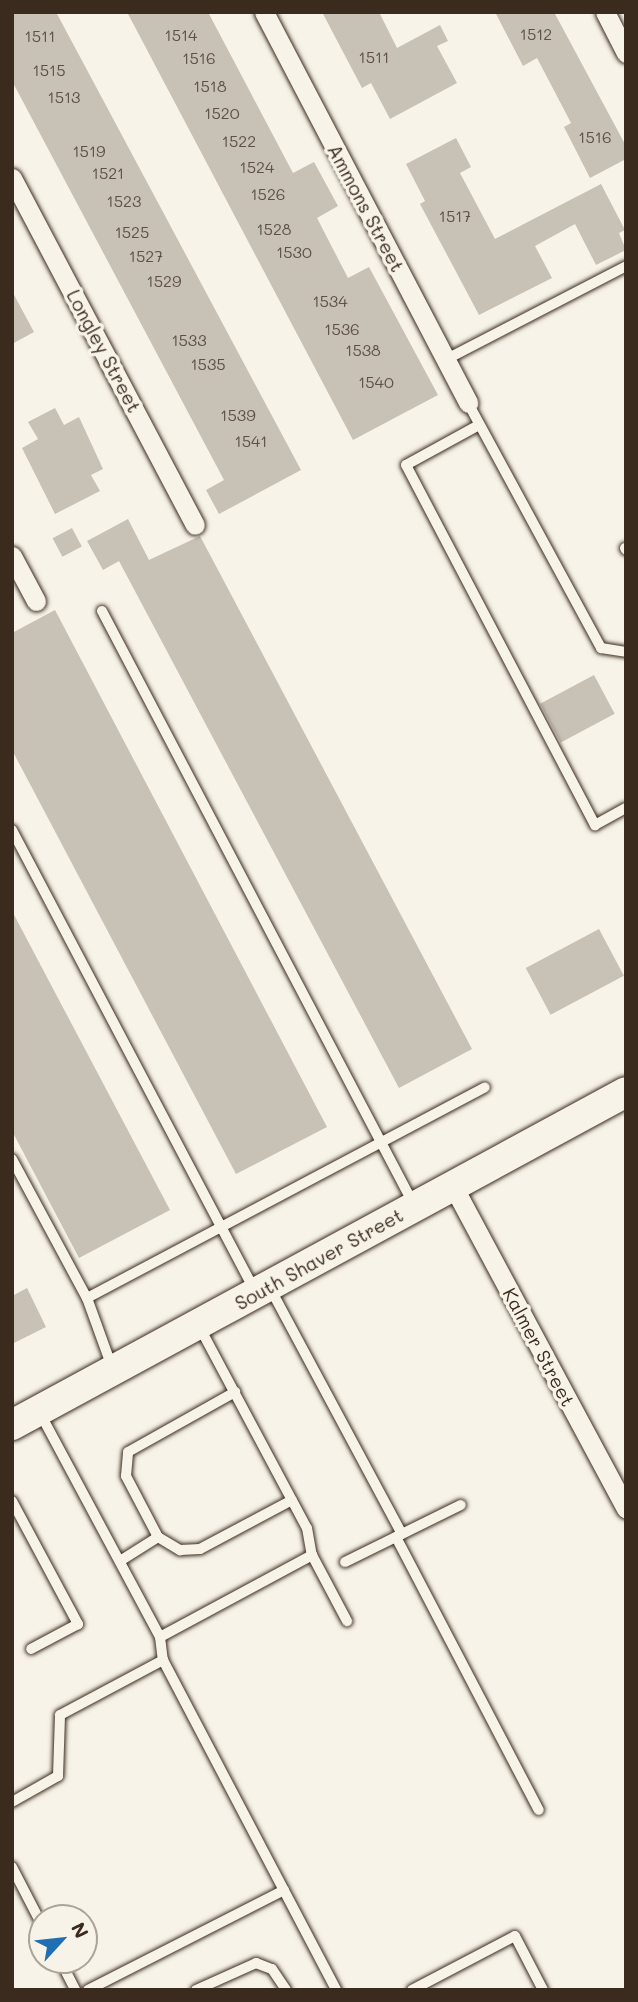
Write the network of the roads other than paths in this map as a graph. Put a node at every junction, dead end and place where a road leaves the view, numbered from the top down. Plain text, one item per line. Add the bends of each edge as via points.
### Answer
1 (264, 12) edge
2 (605, 12) edge
3 (626, 53) edge
4 (12, 178) edge
5 (626, 266) edge
6 (445, 360) junction
7 (468, 403) joint
8 (479, 425) junction
9 (195, 525) dead end
10 (12, 556) edge
11 (36, 601) dead end
12 (102, 611) dead end
13 (626, 652) edge
14 (626, 808) edge
15 (12, 830) edge
16 (485, 1087) dead end
17 (626, 1093) edge
18 (380, 1142) junction
19 (12, 1160) edge
20 (453, 1186) junction
21 (414, 1206) junction
22 (221, 1227) junction
23 (262, 1289) junction
24 (87, 1298) junction
25 (198, 1324) junction
26 (114, 1371) junction
27 (235, 1392) junction
28 (39, 1411) junction
29 (12, 1425) edge
30 (292, 1500) junction
31 (12, 1501) edge
32 (461, 1504) dead end
33 (626, 1508) edge
34 (17, 1522) edge
35 (399, 1535) junction
36 (158, 1537) junction
37 (312, 1555) junction
38 (120, 1561) junction
39 (345, 1562) dead end
40 (347, 1621) dead end
41 (160, 1637) junction
42 (31, 1648) dead end
43 (163, 1660) junction
44 (12, 1802) edge
45 (539, 1810) dead end
46 (12, 1867) edge
47 (284, 1890) junction
48 (31, 1904) edge
49 (67, 1974) edge
50 (75, 1990) edge
51 (88, 1990) edge
52 (196, 1990) edge
53 (286, 1990) edge
54 (337, 1990) edge
55 (412, 1990) edge
56 (543, 1990) edge

1 - 6 street, Ammons Street
2 - 3 street
4 - 9 street, Longley Street
5 - 6 lane
6 - 7 street, Ammons Street
7 - 8 lane
8 - 13 lane via 601,648
8 - 14 lane via 406,465 595,825
10 - 11 street
12 - 18 lane
15 - 22 lane
16 - 18 lane
17 - 20 main road, South Shaver Street
18 - 21 lane
18 - 22 lane
19 - 24 lane
20 - 21 main road, South Shaver Street
20 - 33 street, Kalmer Street
21 - 23 main road, South Shaver Street
22 - 23 lane
22 - 24 lane
23 - 25 main road, South Shaver Street
23 - 35 lane
24 - 26 lane
25 - 26 main road, South Shaver Street
25 - 27 lane
26 - 28 main road, South Shaver Street
27 - 30 lane
27 - 36 lane via 128,1452 126,1476
28 - 29 main road, South Shaver Street
28 - 38 lane
30 - 36 lane via 200,1549 180,1550
30 - 37 lane via 307,1528
31 - 34 lane
32 - 35 lane
34 - 42 lane via 78,1624
35 - 39 lane
35 - 45 lane
36 - 38 lane
37 - 40 lane
37 - 41 lane
38 - 41 lane
41 - 43 lane
43 - 44 lane via 60,1715 58,1776
43 - 47 lane
46 - 48 lane
47 - 51 lane
47 - 54 lane
49 - 50 lane
52 - 53 lane via 257,1963 272,1969
55 - 56 lane via 515,1936

